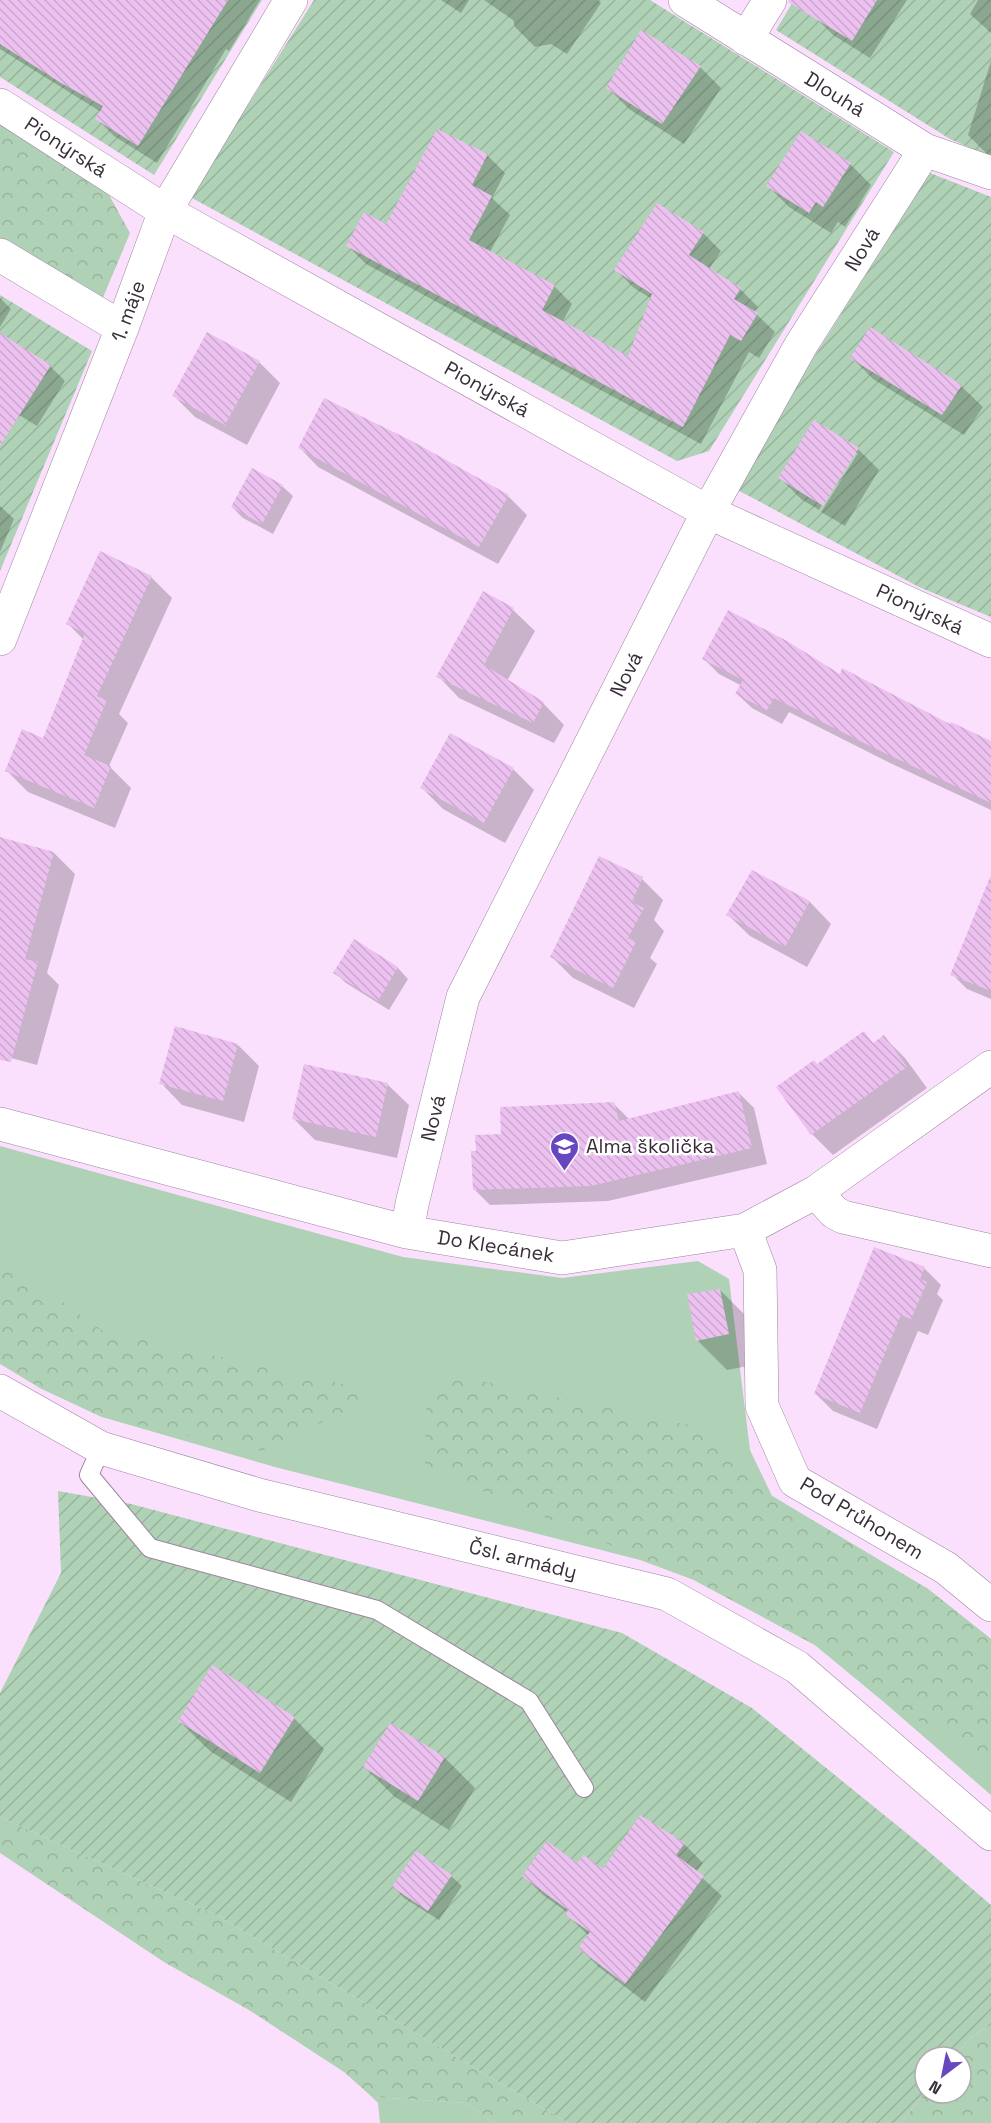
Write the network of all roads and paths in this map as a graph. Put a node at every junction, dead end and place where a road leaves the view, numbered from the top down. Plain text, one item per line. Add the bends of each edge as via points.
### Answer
1 (291, 0) edge
2 (685, 0) edge
3 (770, 0) edge
4 (746, 39) junction
5 (0, 105) edge
6 (925, 150) junction
7 (991, 173) edge
8 (165, 211) junction
9 (0, 255) edge
10 (122, 328) junction
11 (708, 512) junction
12 (0, 639) edge
13 (991, 641) edge
14 (991, 1067) edge
15 (0, 1124) edge
16 (816, 1192) junction
17 (745, 1230) junction
18 (407, 1232) junction
19 (991, 1251) edge
20 (0, 1390) edge
21 (100, 1448) junction
22 (991, 1605) edge
23 (584, 1788) dead end
24 (991, 1834) edge

1 - 8 street, 1. máje
2 - 4 street, Dlouhá
3 - 4 street
4 - 6 street, Dlouhá
5 - 8 street, Pionýrská
6 - 7 street, Dlouhá
6 - 11 street, Nová via 801,345
8 - 10 street, 1. máje
8 - 11 street, Pionýrská
9 - 10 street
10 - 12 street, 1. máje
11 - 13 street, Pionýrská
11 - 18 street, Nová via 463,997
14 - 16 street, Do Klecánek
15 - 18 street, Do Klecánek
16 - 17 street, Do Klecánek
16 - 19 street via 843,1217
17 - 18 street, Do Klecánek via 562,1258
17 - 22 street, Pod Průhonem via 760,1269 762,1406 795,1481 946,1568
20 - 21 street, Čsl. armády
21 - 23 lane via 89,1475 150,1548 377,1610 529,1701
21 - 24 street, Čsl. armády via 259,1495 667,1594 797,1667

